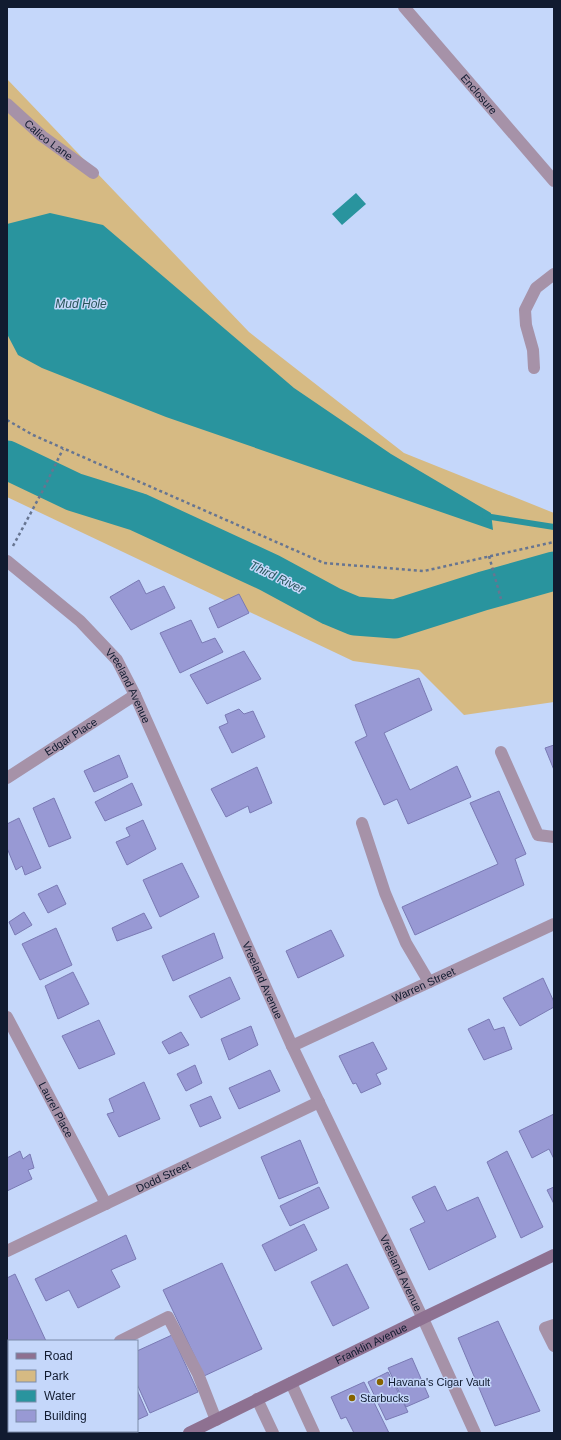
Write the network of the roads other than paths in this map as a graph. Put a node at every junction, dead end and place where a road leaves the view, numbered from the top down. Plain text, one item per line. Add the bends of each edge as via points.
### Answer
1 (404, 7) edge
2 (7, 104) edge
3 (93, 173) dead end
4 (554, 181) edge
5 (554, 274) edge
6 (534, 368) dead end
7 (9, 556) edge
8 (135, 695) junction
9 (501, 752) dead end
10 (7, 778) edge
11 (362, 823) dead end
12 (554, 838) edge
13 (554, 924) edge
14 (429, 982) junction
15 (7, 1016) edge
16 (292, 1046) junction
17 (319, 1102) junction
18 (106, 1204) junction
19 (7, 1251) edge
20 (554, 1255) edge
21 (423, 1318) junction
22 (554, 1324) edge
23 (122, 1340) edge
24 (554, 1346) edge
25 (291, 1383) junction
26 (257, 1399) junction
27 (216, 1420) junction
28 (192, 1432) edge
29 (274, 1433) edge
30 (314, 1433) edge
31 (475, 1433) edge

1 - 4 street, Enclosure
2 - 3 street, Calico Lane via 42,136
5 - 6 street via 536,288 525,310
7 - 8 street, Vreeland Avenue via 80,621 117,660
8 - 10 street, Edgar Place
8 - 16 street, Vreeland Avenue
9 - 12 street via 538,835
11 - 14 street via 385,893 406,943
13 - 14 street, Warren Street
14 - 16 street, Warren Street
15 - 18 street, Laurel Place
16 - 17 street, Vreeland Avenue
17 - 18 street, Dodd Street
17 - 21 street, Vreeland Avenue
18 - 19 street, Dodd Street
20 - 21 main road, Franklin Avenue
21 - 25 main road, Franklin Avenue
21 - 31 street, Vreeland Avenue
22 - 24 street via 545,1328
23 - 27 street via 168,1317 198,1374
25 - 26 main road, Franklin Avenue
25 - 30 street
26 - 27 main road, Franklin Avenue
26 - 29 street
27 - 28 main road, Franklin Avenue

